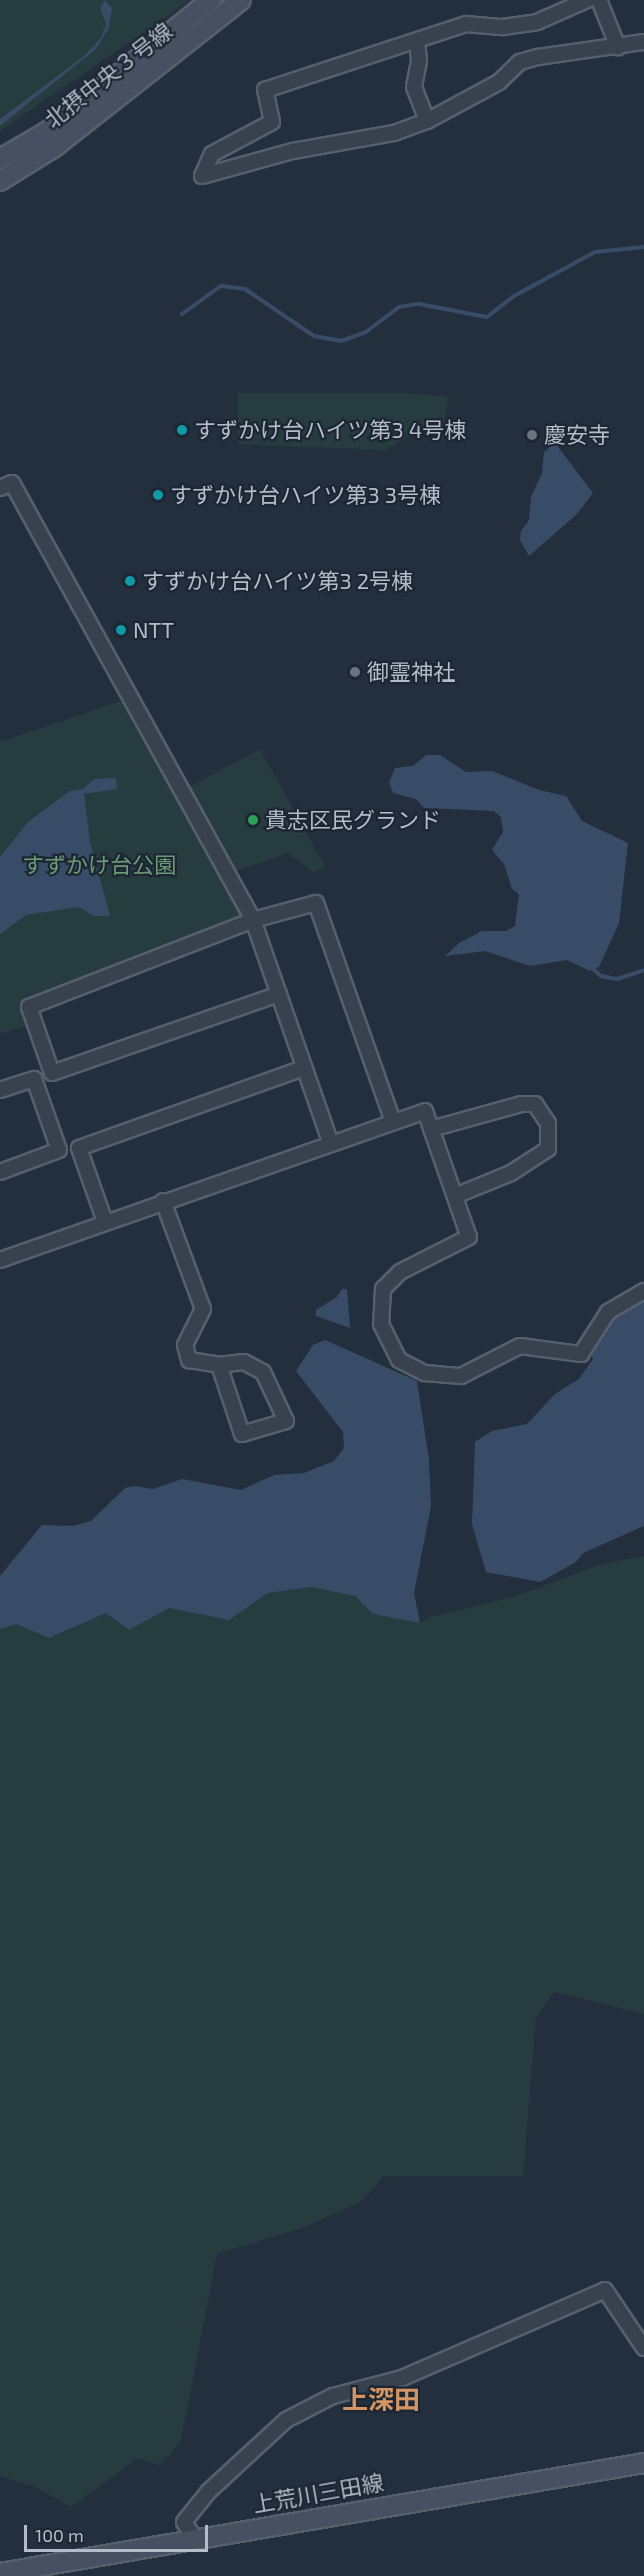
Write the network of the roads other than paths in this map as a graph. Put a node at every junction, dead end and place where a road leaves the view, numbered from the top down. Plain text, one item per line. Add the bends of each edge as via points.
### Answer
1 (210, 0) edge
2 (241, 0) edge
3 (587, 0) edge
4 (599, 0) edge
5 (417, 41) junction
6 (644, 42) edge
7 (618, 47) junction
8 (427, 121) junction
9 (0, 159) edge
10 (0, 181) edge
11 (0, 488) edge
12 (253, 920) junction
13 (279, 994) junction
14 (304, 1068) junction
15 (0, 1090) edge
16 (393, 1122) junction
17 (431, 1129) junction
18 (330, 1142) junction
19 (0, 1172) edge
20 (455, 1196) junction
21 (163, 1201) junction
22 (105, 1222) junction
23 (0, 1260) edge
24 (644, 1291) edge
25 (219, 1365) junction
26 (644, 2348) edge
27 (644, 2463) edge
28 (195, 2538) junction
29 (0, 2573) edge

1 - 9 main road, 北摂中央３号線 via 48,131
2 - 10 main road, 北摂中央３号線 via 53,148
3 - 5 street via 537,22 503,27 466,24
4 - 7 street
5 - 8 street via 419,61 414,87
5 - 8 street via 265,90 272,122 212,154 202,176 293,151 394,133
6 - 7 street
7 - 8 street via 520,62 499,82
11 - 12 street via 12,483
12 - 13 street
12 - 13 street via 29,1007 52,1073
12 - 16 street via 316,903
13 - 14 street
14 - 18 street
14 - 22 street via 79,1148
15 - 19 street via 33,1079 59,1150
16 - 17 street via 425,1111
16 - 18 street
17 - 20 street
17 - 20 street via 522,1104 535,1104 548,1123 548,1149 511,1173
18 - 21 street
20 - 24 street via 469,1237 400,1272 383,1288 381,1324 399,1360 425,1373 460,1376 520,1346 581,1354 608,1312
21 - 22 street
21 - 25 street via 203,1309 184,1345 189,1360
22 - 23 street
25 - 25 street via 242,1434 286,1421 263,1372 244,1362
26 - 28 street via 605,2290 402,2378 333,2396 286,2420 208,2492 184,2522
27 - 28 main road, 上荒川三田線
28 - 29 main road, 上荒川三田線

